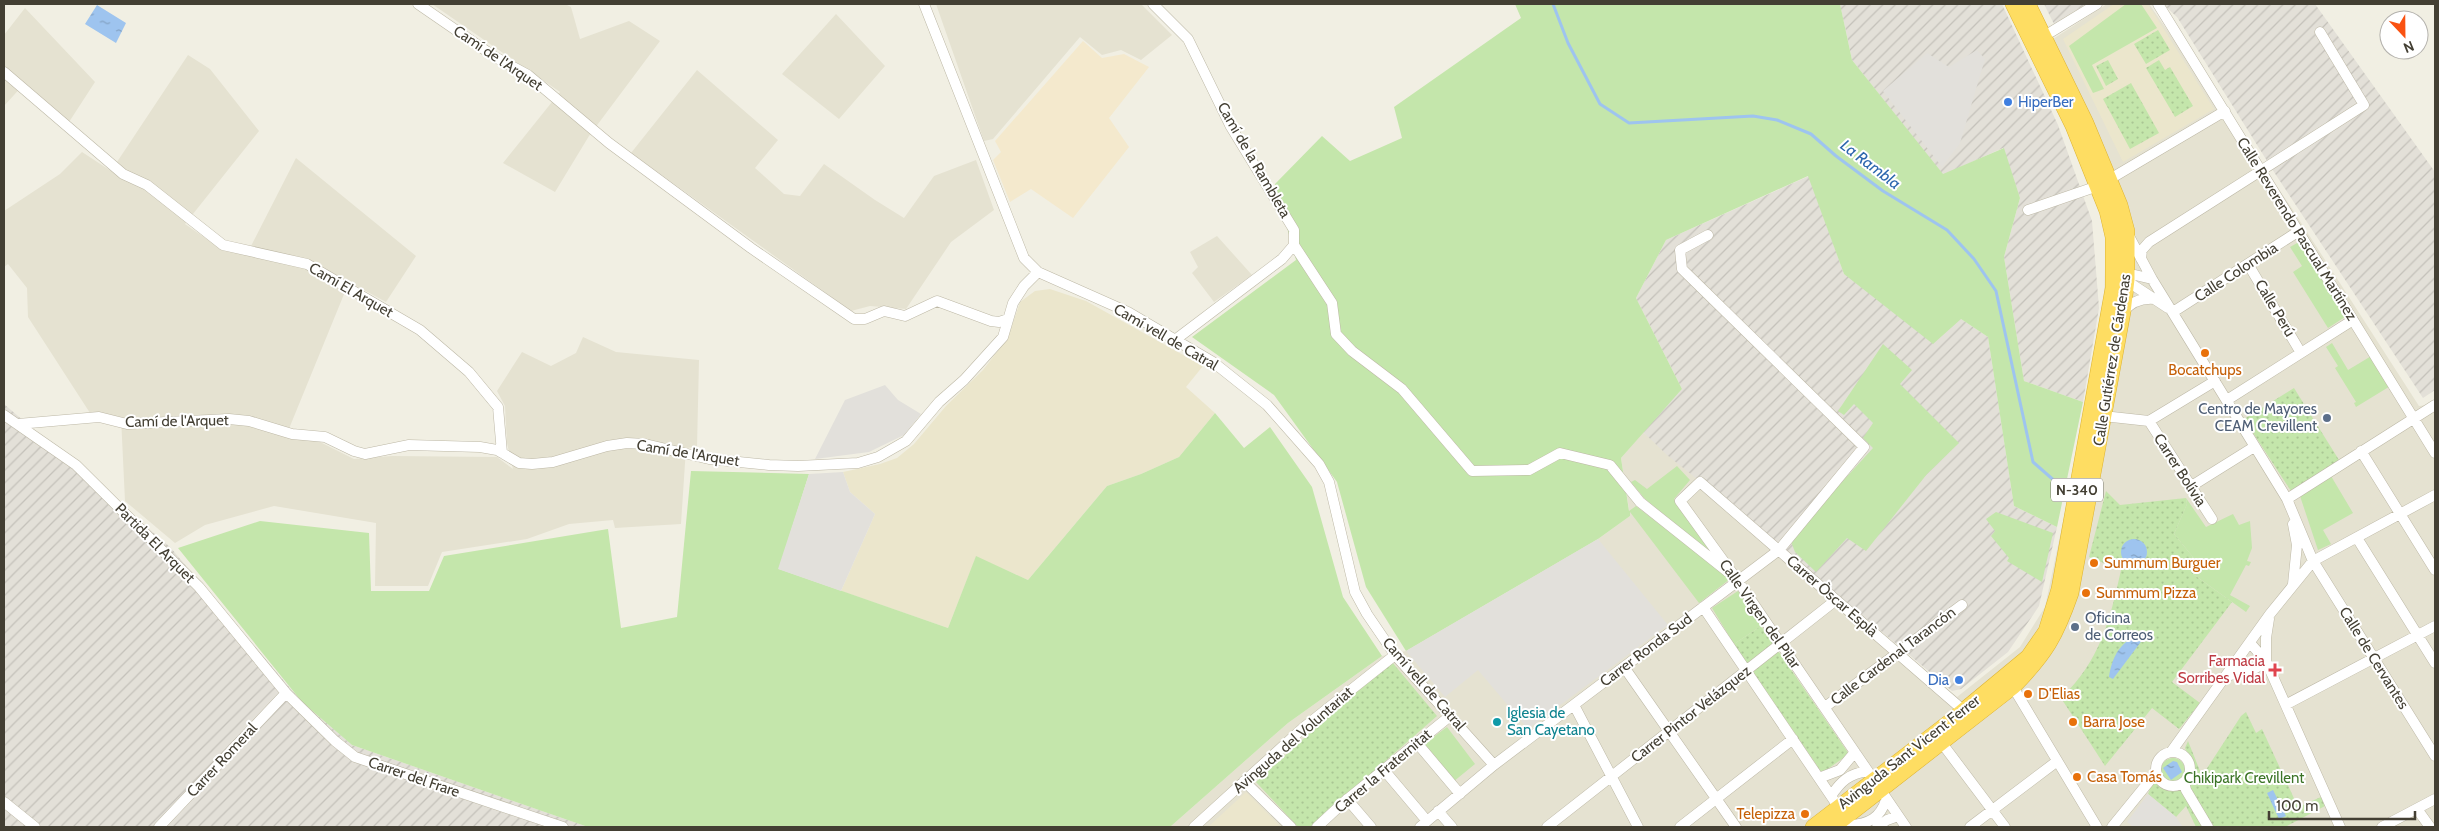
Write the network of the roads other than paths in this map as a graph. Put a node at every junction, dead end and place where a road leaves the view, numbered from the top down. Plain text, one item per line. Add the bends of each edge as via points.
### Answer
1 (418, 4) edge
2 (924, 4) edge
3 (1153, 4) edge
4 (2013, 4) edge
5 (2028, 4) edge
6 (2097, 4) edge
7 (2158, 4) edge
8 (2036, 21) junction
9 (2051, 32) junction
10 (2320, 32) dead end
11 (2052, 52) junction
12 (4, 72) edge
13 (2225, 111) junction
14 (2261, 170) junction
15 (2104, 182) junction
16 (2028, 210) dead end
17 (2299, 231) junction
18 (2120, 234) junction
19 (1708, 235) dead end
20 (1294, 245) junction
21 (2140, 260) junction
22 (2248, 264) junction
23 (1038, 272) junction
24 (2127, 279) junction
25 (2152, 279) junction
26 (2113, 288) junction
27 (2154, 299) junction
28 (2122, 312) junction
29 (2173, 312) junction
30 (1008, 319) junction
31 (2353, 320) junction
32 (1175, 340) junction
33 (2301, 353) junction
34 (2215, 380) junction
35 (2227, 400) junction
36 (2435, 405) edge
37 (4, 415) edge
38 (2104, 416) junction
39 (2414, 419) junction
40 (2149, 421) junction
41 (18, 424) junction
42 (2254, 447) junction
43 (2361, 451) junction
44 (502, 453) junction
45 (2435, 454) edge
46 (1700, 482) joint
47 (2190, 487) junction
48 (2435, 495) edge
49 (2287, 499) junction
50 (2400, 514) junction
51 (2212, 519) dead end
52 (2357, 538) junction
53 (2297, 545) junction
54 (1778, 550) junction
55 (2312, 561) junction
56 (2435, 570) edge
57 (1738, 581) junction
58 (2293, 586) junction
59 (1836, 600) junction
60 (1962, 605) dead end
61 (1703, 607) junction
62 (2270, 614) junction
63 (2435, 626) edge
64 (2418, 635) junction
65 (2250, 643) junction
66 (1781, 644) junction
67 (1898, 653) junction
68 (1395, 655) junction
69 (2375, 658) junction
70 (2266, 661) junction
71 (2435, 663) edge
72 (1624, 667) junction
73 (1747, 671) junction
74 (2226, 676) junction
75 (2009, 681) junction
76 (286, 693) junction
77 (2287, 704) junction
78 (1574, 705) junction
79 (1825, 707) junction
80 (1963, 710) junction
81 (1450, 716) junction
82 (1670, 730) junction
83 (1793, 739) junction
84 (1417, 742) junction
85 (1941, 742) junction
86 (1854, 752) junction
87 (2171, 752) junction
88 (2435, 756) edge
89 (2056, 762) junction
90 (1494, 765) junction
91 (1384, 770) junction
92 (2156, 773) junction
93 (1612, 777) junction
94 (1819, 778) junction
95 (1244, 781) junction
96 (2184, 782) junction
97 (1877, 785) junction
98 (1460, 794) junction
99 (1716, 798) junction
100 (1348, 799) junction
101 (2435, 799) edge
102 (4, 802) edge
103 (2417, 809) junction
104 (1992, 810) junction
105 (1438, 811) junction
106 (1843, 814) edge
107 (1898, 816) junction
108 (1424, 824) edge
109 (35, 827) edge
110 (159, 827) edge
111 (563, 827) edge
112 (1194, 827) edge
113 (1291, 827) edge
114 (1317, 827) edge
115 (1371, 827) edge
116 (1452, 827) edge
117 (1546, 827) edge
118 (1638, 827) edge
119 (1680, 827) edge
120 (1736, 827) edge
121 (1813, 827) edge
122 (1833, 827) edge
123 (1877, 827) edge
124 (1906, 827) edge
125 (1970, 827) edge
126 (2005, 827) edge
127 (2097, 827) edge
128 (2112, 827) edge
129 (2208, 827) edge
130 (2340, 827) edge
131 (2382, 827) edge
132 (2430, 827) edge

1 - 30 street, Camí de l'Arquet via 495,57 528,75 609,143 854,320 884,311 905,316 937,301 992,321
2 - 23 street, Camí vell de Catral via 1024,258
3 - 20 street, Camí de la Rambleta via 1188,39 1231,127 1286,214 1294,230
4 - 15 highway, Calle Gutiérrez de Cárdenas / N-340
5 - 8 highway, Calle Gutiérrez de Cárdenas / N-340
6 - 9 street
7 - 13 street, Calle Reverendo Pascual Martínez
8 - 9 street via 2044,23
8 - 11 highway, Calle Gutiérrez de Cárdenas / N-340
9 - 11 street
10 - 14 street via 2364,105
11 - 15 highway, Calle Gutiérrez de Cárdenas / N-340
12 - 44 street, Camí El Arquet via 123,174 148,185 223,245 307,264 420,330 469,372 498,407
13 - 14 street, Calle Reverendo Pascual Martínez
13 - 15 street
14 - 17 street, Calle Reverendo Pascual Martínez
14 - 21 street via 2148,242
15 - 16 street
15 - 18 highway, Calle Gutiérrez de Cárdenas / N-340
17 - 22 street, Calle Colombia
17 - 31 street, Calle Reverendo Pascual Martínez
18 - 21 street
18 - 24 highway, Calle Gutiérrez de Cárdenas / N-340
18 - 26 highway, Calle Gutiérrez de Cárdenas / N-340
19 - 54 street, Carrer Ronda Sud via 1680,250 1682,269 1864,447
20 - 32 street via 1282,259
20 - 57 street via 1332,303 1336,334 1352,352 1402,389 1472,471 1529,470 1560,453 1610,465 1640,502
21 - 25 street
22 - 29 street, Calle Colombia
22 - 33 street, Calle Perú
23 - 30 street, Camí de l'Arquet via 1013,303
23 - 32 street, Camí vell de Catral via 1128,312
24 - 25 street via 2135,275
24 - 26 street
24 - 27 street
24 - 28 highway, Calle Gutiérrez de Cárdenas / N-340
25 - 29 street
26 - 75 highway, Calle Gutiérrez de Cárdenas / N-340 via 2059,589 2046,631
27 - 28 street via 2144,298
27 - 29 street
28 - 38 highway, Calle Gutiérrez de Cárdenas / N-340
29 - 34 street
30 - 44 street, Camí de l'Arquet via 1003,337 964,380 938,402 906,441 878,457 858,463 769,465 709,459 627,443 553,462 532,464 519,463
31 - 33 street
31 - 39 street, Calle Reverendo Pascual Martínez
32 - 68 street, Camí vell de Catral via 1213,362 1267,405 1319,464 1328,482 1355,592
33 - 35 street
34 - 35 street
34 - 40 street, Carrer Bolívia
35 - 42 street
36 - 39 street
37 - 41 street, Partida El Arquet
38 - 40 street, Carrer Bolívia
38 - 75 highway, Calle Gutiérrez de Cárdenas / N-340 via 2071,593 2058,629 2039,660
39 - 43 street
39 - 45 street, Calle Reverendo Pascual Martínez
40 - 47 street, Carrer Bolívia
41 - 44 street, Camí de l'Arquet via 99,417 127,424 229,419 249,421 292,434 325,437 364,454 409,444 480,447
41 - 76 street, Partida El Arquet via 76,465 199,587
42 - 47 street
42 - 49 street
43 - 49 street
43 - 50 street
46 - 54 street, Carrer Òscar Esplà
46 - 57 street, Calle Virgen del Pilar via 1680,501
47 - 51 street, Carrer Bolívia
48 - 50 street
49 - 53 street
49 - 55 street
50 - 52 street
50 - 56 street
52 - 55 street
52 - 64 street
53 - 55 street
53 - 58 street
54 - 57 street, Carrer Ronda Sud
54 - 59 street, Carrer Òscar Esplà
55 - 58 street
55 - 69 street, Calle de Cervantes
57 - 61 street, Carrer Ronda Sud
57 - 66 street, Calle Virgen del Pilar
58 - 62 street
59 - 66 street, Carrer Pintor Velázquez
59 - 67 street, Carrer Òscar Esplà
60 - 67 street, Calle Cardenal Tarancón
61 - 72 street, Carrer Ronda Sud
61 - 73 street
62 - 65 street
62 - 70 street
63 - 64 street
64 - 69 street
64 - 71 street
65 - 70 street
65 - 74 street
66 - 73 street, Carrer Pintor Velázquez
66 - 79 street, Calle Virgen del Pilar
67 - 79 street, Calle Cardenal Tarancón
67 - 80 street, Carrer Òscar Esplà
68 - 81 street, Camí vell de Catral
68 - 95 street, Avinguda del Voluntariat via 1303,728
69 - 77 street
69 - 88 street, Calle de Cervantes
70 - 74 street via 2256,668
70 - 77 street
72 - 78 street, Carrer Ronda Sud
72 - 82 street
73 - 82 street, Carrer Pintor Velázquez
73 - 83 street
74 - 87 street
75 - 80 highway, Avinguda Sant Vicent Ferrer / N-340
75 - 85 highway, Avinguda Sant Vicent Ferrer / N-340
75 - 89 street
76 - 110 street, Carrer Romeral
76 - 111 street, Carrer del Frare via 355,757
77 - 130 street
78 - 90 street, Carrer Ronda Sud
78 - 93 street
79 - 86 street, Calle Virgen del Pilar
80 - 97 highway, Avinguda Sant Vicent Ferrer / N-340
81 - 84 street, Carrer la Fraternitat
81 - 90 street, Camí vell de Catral
82 - 93 street, Carrer Pintor Velázquez
82 - 99 street
83 - 94 street
83 - 99 street
84 - 91 street, Carrer la Fraternitat
84 - 98 street
85 - 97 highway, Avinguda Sant Vicent Ferrer / N-340
85 - 104 street
86 - 94 street via 1840,770
86 - 97 street, Calle Virgen del Pilar
87 - 92 street via 2157,762
87 - 96 street via 2182,755 2189,764 2189,775
89 - 104 street
89 - 127 street
90 - 98 street, Carrer Ronda Sud
91 - 100 street, Carrer la Fraternitat
91 - 108 street
92 - 96 street via 2166,785 2177,786
92 - 128 street
93 - 117 street, Carrer Pintor Velázquez
93 - 118 street
94 - 106 street
95 - 112 street, Avinguda del Voluntariat
95 - 113 street
96 - 129 street
97 - 106 highway, Avinguda Sant Vicent Ferrer / N-340
97 - 106 street via 1883,810 1874,820 1864,824
97 - 107 street, Calle Virgen del Pilar
98 - 105 street, Carrer Ronda Sud
99 - 119 street
99 - 120 street
100 - 114 street, Carrer la Fraternitat
100 - 115 street
101 - 103 street
102 - 109 street
103 - 131 street
103 - 132 street
104 - 125 street
104 - 126 street
105 - 108 street, Carrer Ronda Sud
105 - 116 street
106 - 121 highway, Avinguda Sant Vicent Ferrer / N-340
106 - 122 highway, Avinguda Sant Vicent Ferrer / N-340
107 - 123 street
107 - 124 street, Calle Virgen del Pilar

